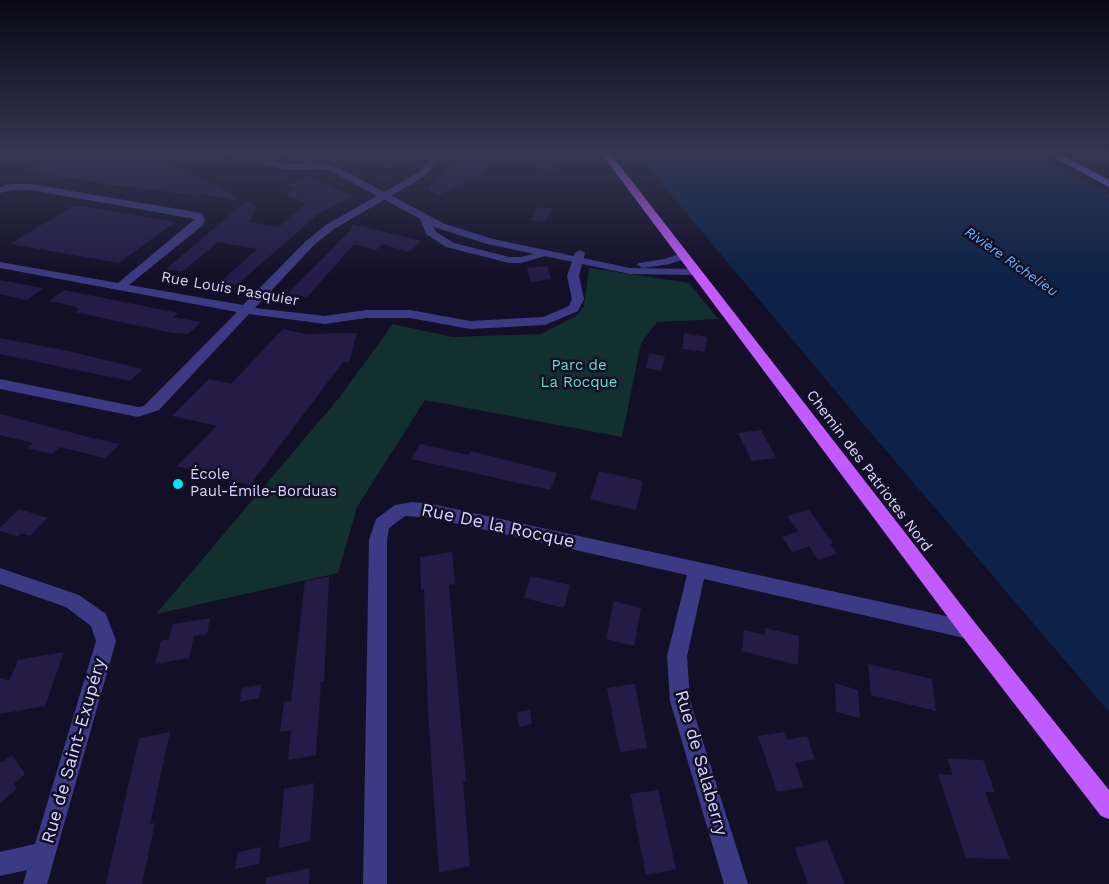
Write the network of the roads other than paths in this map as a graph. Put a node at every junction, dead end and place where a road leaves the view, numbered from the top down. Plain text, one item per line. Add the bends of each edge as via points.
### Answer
1 (74, 194) edge
2 (387, 194) edge
3 (393, 194) edge
4 (396, 194) edge
5 (636, 194) edge
6 (683, 256) junction
7 (578, 257) junction
8 (0, 265) edge
9 (696, 272) junction
10 (121, 286) junction
11 (245, 311) junction
12 (0, 384) edge
13 (697, 570) junction
14 (0, 576) edge
15 (969, 630) junction
16 (1109, 808) edge
17 (44, 854) junction
18 (0, 864) edge
19 (35, 884) edge
20 (375, 884) edge
21 (736, 884) edge

1 - 10 street via 197,215 200,219
2 - 11 street via 319,235
3 - 7 street via 425,218 431,234 450,245 509,260 547,254
4 - 7 street via 458,223
5 - 6 main road, Chemin des Patriotes Nord
6 - 7 street via 641,265
6 - 9 main road, Chemin des Patriotes Nord
7 - 9 street via 647,273
7 - 11 street, Rue Louis Pasquier via 573,276 578,299 574,308 545,321 470,325 410,314 317,320
8 - 10 street, Rue Louis Pasquier
9 - 15 main road, Chemin des Patriotes Nord
10 - 11 street, Rue Louis Pasquier
11 - 12 street via 148,410
13 - 15 street, Rue De la Rocque
13 - 20 street, Rue De la Rocque via 432,511 401,510 382,524 378,540
13 - 21 street, Rue de Salaberry via 677,656 680,701
14 - 17 street, Rue de Saint-Exupéry via 72,601 99,620 106,641
15 - 16 main road, Chemin des Patriotes Nord
17 - 18 street
17 - 19 street, Rue de Saint-Exupéry

